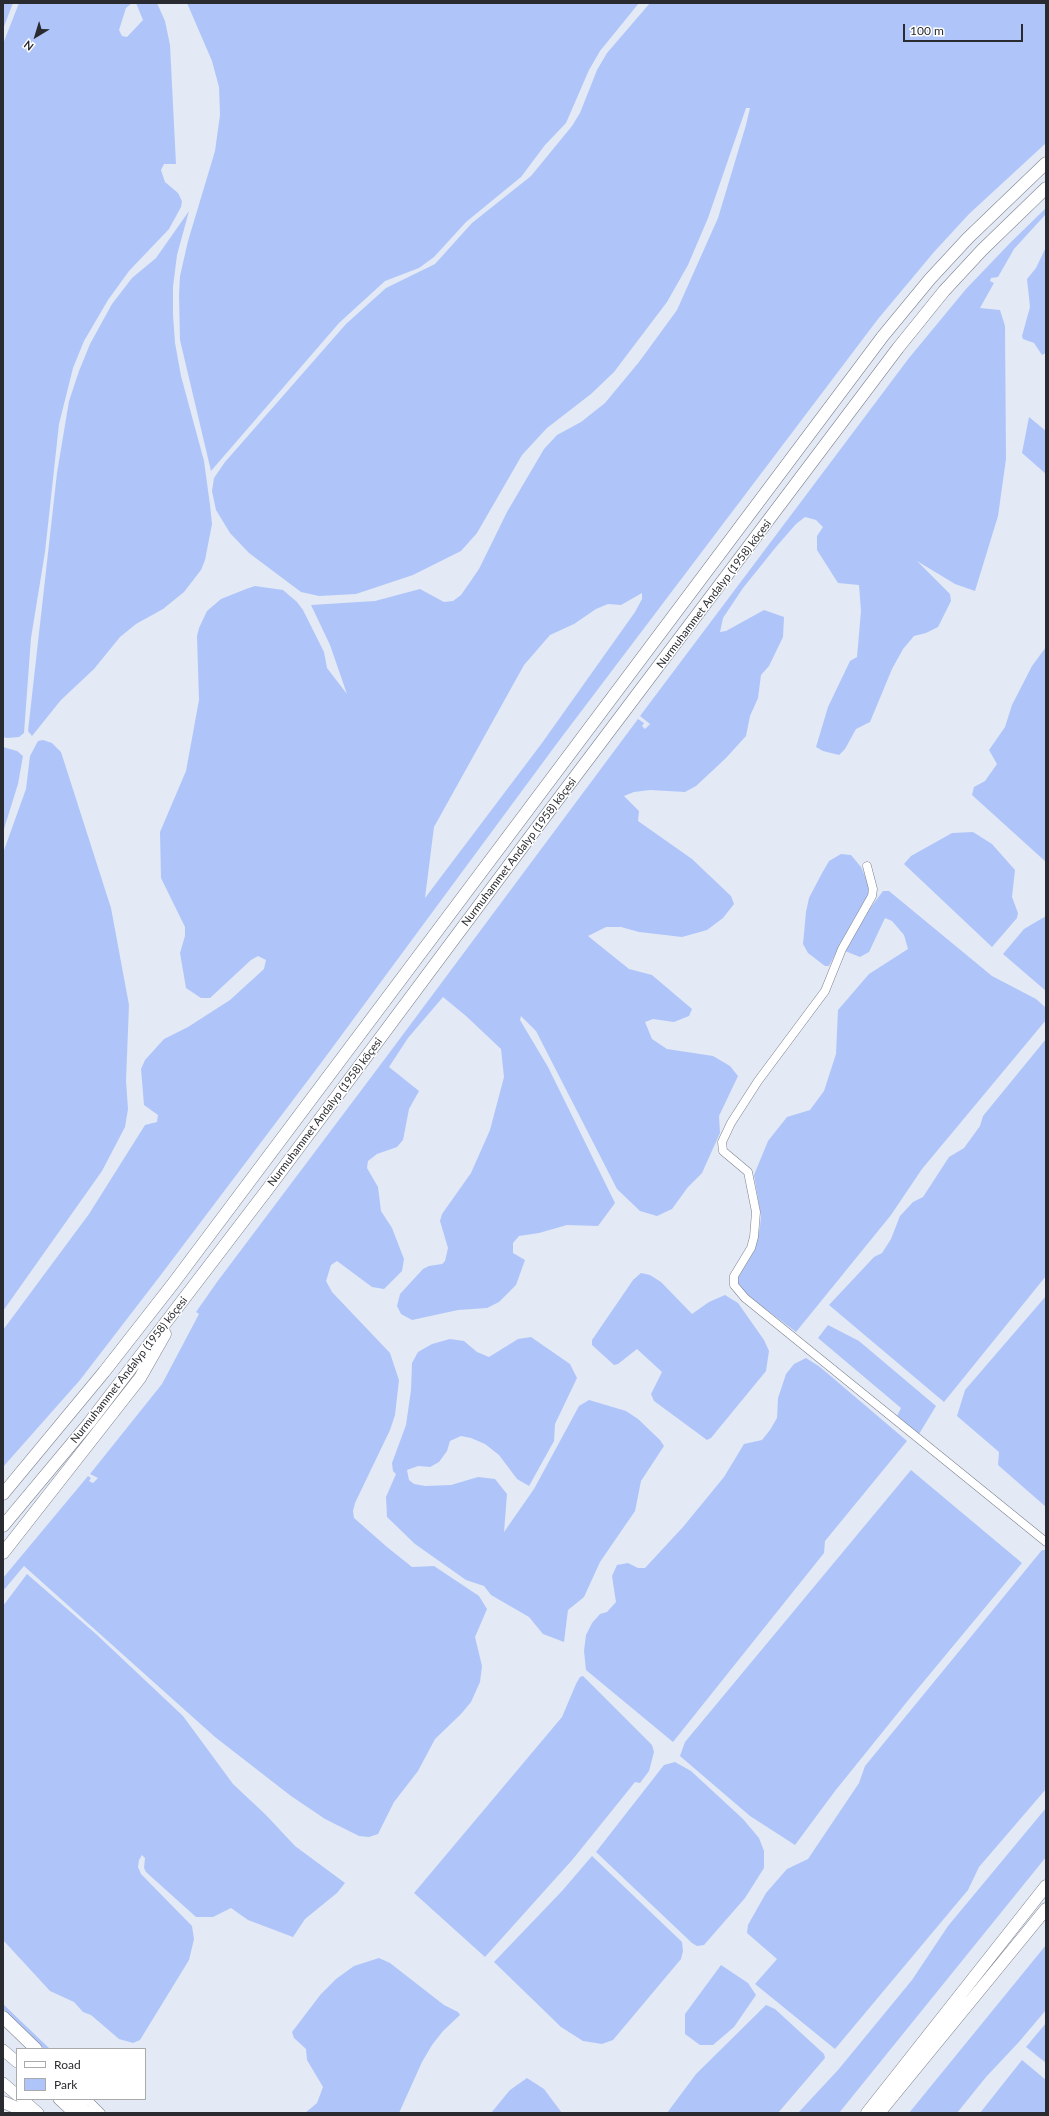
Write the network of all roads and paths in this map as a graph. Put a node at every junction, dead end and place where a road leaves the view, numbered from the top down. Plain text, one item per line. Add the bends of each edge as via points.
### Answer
1 (1046, 163) edge
2 (1046, 188) edge
3 (867, 866) dead end
4 (187, 1295) junction
5 (3, 1494) edge
6 (3, 1526) edge
7 (1046, 1542) edge
8 (3, 1553) edge
9 (1046, 1886) edge
10 (1046, 1909) edge
11 (3, 2017) edge
12 (35, 2048) edge
13 (3, 2050) edge
14 (16, 2061) edge
15 (3, 2083) edge
16 (16, 2094) edge
17 (23, 2100) edge
18 (62, 2100) edge
19 (3, 2103) edge
20 (83, 2108) edge
21 (12, 2113) edge
22 (29, 2113) edge
23 (38, 2113) edge
24 (101, 2113) edge
25 (867, 2113) edge
26 (879, 2113) edge

1 - 5 main road, Nurmuhammet Andalyp (1958) köçesi via 968,238 883,336 172,1285
2 - 4 main road, Nurmuhammet Andalyp (1958) köçesi via 976,256 898,348
3 - 7 street via 873,889 872,896 842,949 825,991 758,1081 722,1142 723,1151 748,1172 756,1212 751,1248 734,1276 734,1285 745,1298
4 - 6 main road, Nurmuhammet Andalyp (1958) köçesi via 89,1423
4 - 8 main road via 140,1378
9 - 25 main road
10 - 26 main road
11 - 12 main road
13 - 14 main road
15 - 16 main road
17 - 23 main road
18 - 20 main road
19 - 21 street
19 - 22 main road
20 - 24 street

